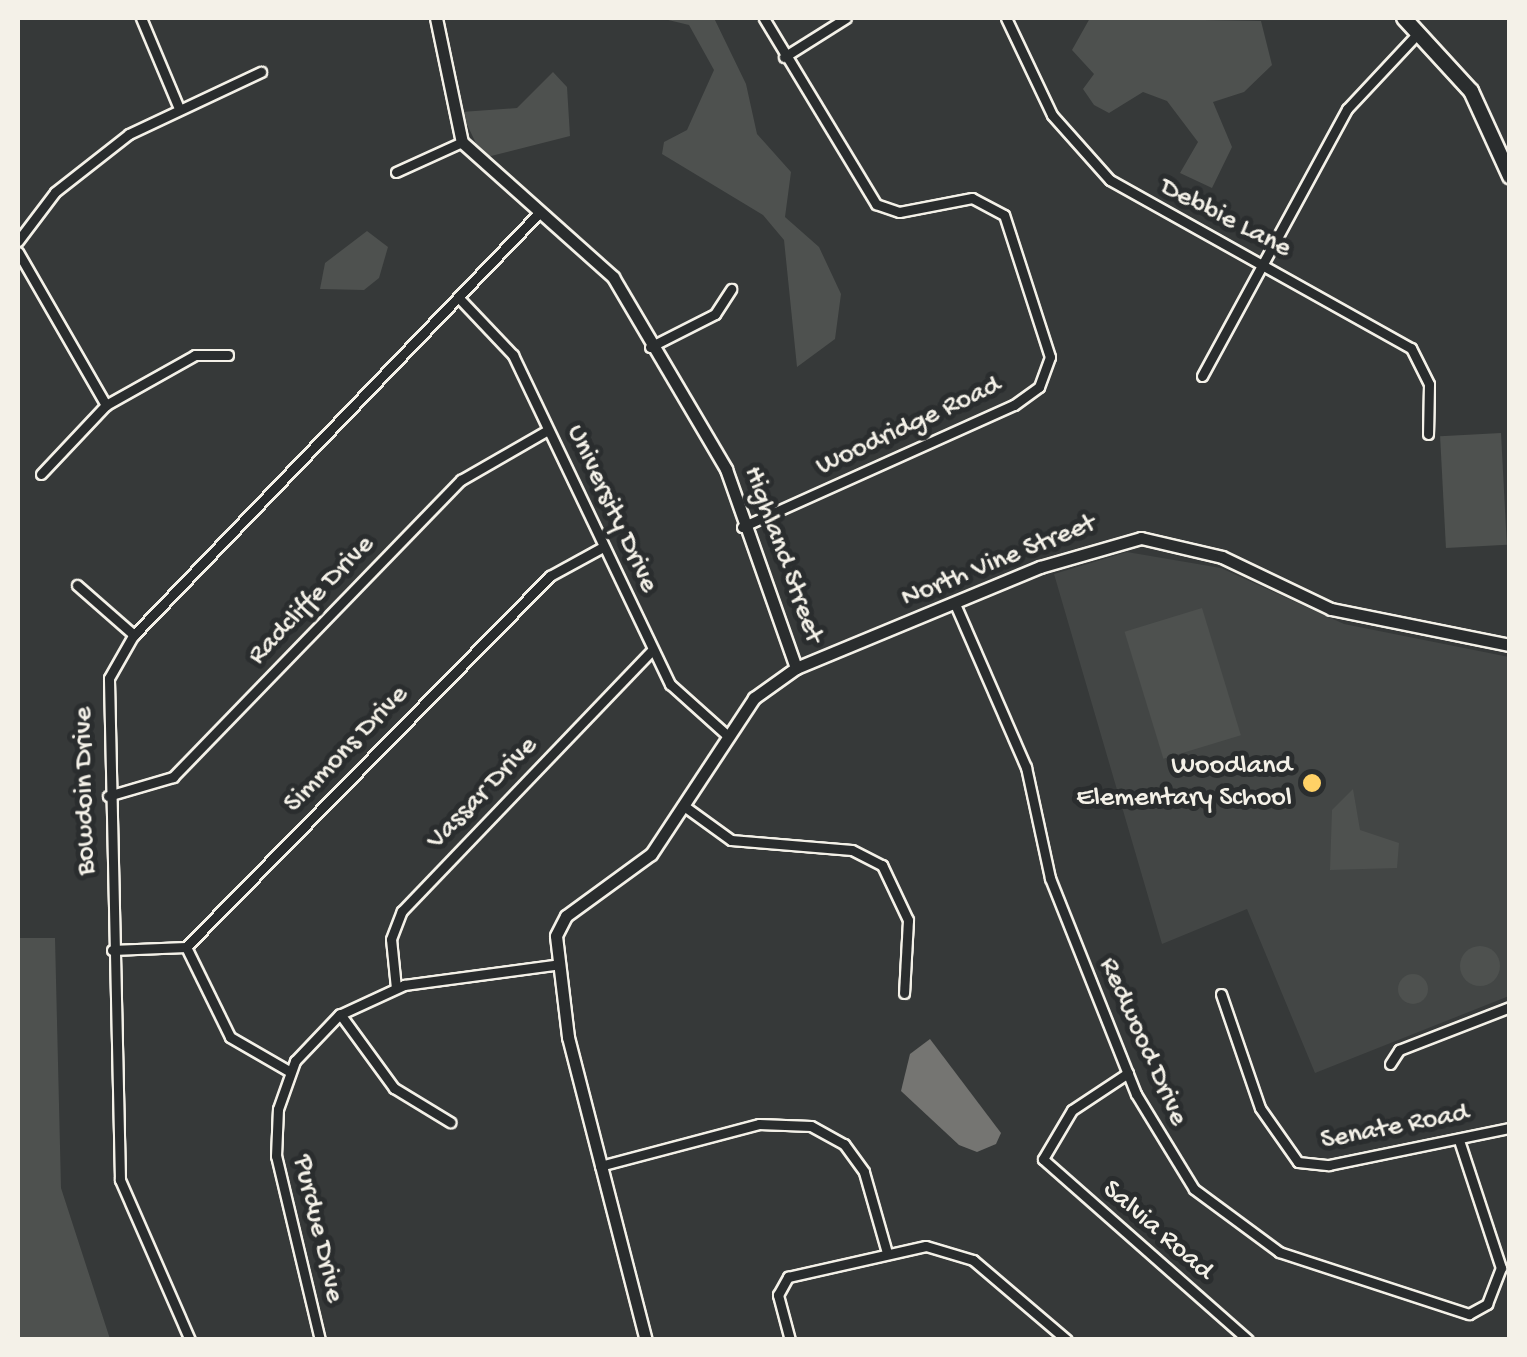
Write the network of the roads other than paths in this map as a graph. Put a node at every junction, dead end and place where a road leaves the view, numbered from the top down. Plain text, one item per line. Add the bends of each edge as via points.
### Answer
1 (141, 18) edge
2 (436, 18) edge
3 (764, 18) edge
4 (846, 18) edge
5 (1006, 18) edge
6 (1404, 18) edge
7 (1419, 32) junction
8 (784, 57) junction
9 (261, 72) dead end
10 (178, 106) junction
11 (462, 142) junction
12 (396, 172) dead end
13 (1510, 176) edge
14 (537, 214) junction
15 (18, 241) edge
16 (18, 252) edge
17 (1265, 262) junction
18 (731, 289) dead end
19 (458, 297) junction
20 (650, 347) junction
21 (228, 355) dead end
22 (1202, 376) dead end
23 (106, 405) junction
24 (548, 430) junction
25 (1428, 434) dead end
26 (40, 474) dead end
27 (742, 527) junction
28 (604, 547) junction
29 (77, 585) dead end
30 (955, 604) junction
31 (134, 635) junction
32 (1510, 645) edge
33 (652, 650) junction
34 (796, 668) junction
35 (728, 736) junction
36 (108, 796) junction
37 (684, 806) junction
38 (186, 948) junction
39 (112, 950) junction
40 (554, 965) junction
41 (396, 988) junction
42 (904, 992) dead end
43 (1221, 994) dead end
44 (1510, 1007) edge
45 (340, 1014) junction
46 (1390, 1064) dead end
47 (289, 1071) junction
48 (1128, 1073) junction
49 (450, 1122) dead end
50 (1510, 1128) edge
51 (1459, 1140) junction
52 (600, 1166) junction
53 (1510, 1251) edge
54 (886, 1253) junction
55 (1498, 1255) junction
56 (190, 1340) edge
57 (320, 1340) edge
58 (646, 1340) edge
59 (790, 1340) edge
60 (1067, 1340) edge
61 (1248, 1340) edge

1 - 10 street
2 - 11 street
3 - 8 street, Woodridge Road
4 - 8 street
5 - 17 street, Debbie Lane via 1043,100 1098,170 1167,219
6 - 7 main road
7 - 13 main road via 1471,92
7 - 17 street via 1346,109
8 - 27 street, Woodridge Road via 876,204 899,212 972,198 1004,215 1050,357 1039,388 1014,405
9 - 10 street
10 - 15 street via 76,174
11 - 12 street
11 - 14 street, Highland Street
14 - 19 street, Bowdoin Drive
14 - 20 street, Highland Street via 607,269
16 - 23 street
17 - 22 street
17 - 25 street, Debbie Lane via 1411,348 1429,384
18 - 20 street via 715,314
19 - 24 street, University Drive via 509,348
19 - 31 street, Bowdoin Drive
20 - 27 street, Highland Street via 718,454
21 - 23 street via 195,355
23 - 26 street
24 - 28 street, University Drive
24 - 36 street, Radcliffe Drive via 461,480 172,777
27 - 34 street, Highland Street
28 - 33 street, University Drive
28 - 38 street, Simmons Drive via 550,576
29 - 31 street
30 - 32 street, North Vine Street via 1099,546 1141,538 1222,557 1331,609
30 - 34 street, North Vine Street
30 - 48 street, Redwood Drive via 1026,767 1050,878
31 - 36 street, Bowdoin Drive via 108,684
33 - 35 street, University Drive via 674,690
33 - 41 street, Vassar Drive via 402,910 391,939
34 - 35 street, Highland Street via 762,690
35 - 37 street, Highland Street
36 - 39 street, Bowdoin Drive
37 - 40 street, Highland Street via 632,873 566,916
37 - 42 street via 731,840 852,850 882,865 908,920
38 - 39 street
38 - 47 street via 230,1037
39 - 56 street, Bowdoin Drive via 121,1188
40 - 41 street via 456,972
40 - 52 street, Highland Street
41 - 45 street
43 - 51 street, Senate Road via 1254,1093 1289,1157 1323,1166
44 - 46 street via 1398,1050
45 - 47 street
45 - 49 street via 394,1088
47 - 57 street, Purdue Drive via 276,1156
48 - 55 street, Redwood Drive via 1178,1170 1262,1244 1462,1315 1488,1304
48 - 61 street, Salvia Road via 1080,1102 1042,1153
50 - 51 street, Senate Road
51 - 55 street
52 - 54 street via 760,1124 811,1126 837,1138 864,1172
52 - 58 street, Highland Street
53 - 55 street
54 - 59 street via 783,1280
54 - 60 street via 960,1252

